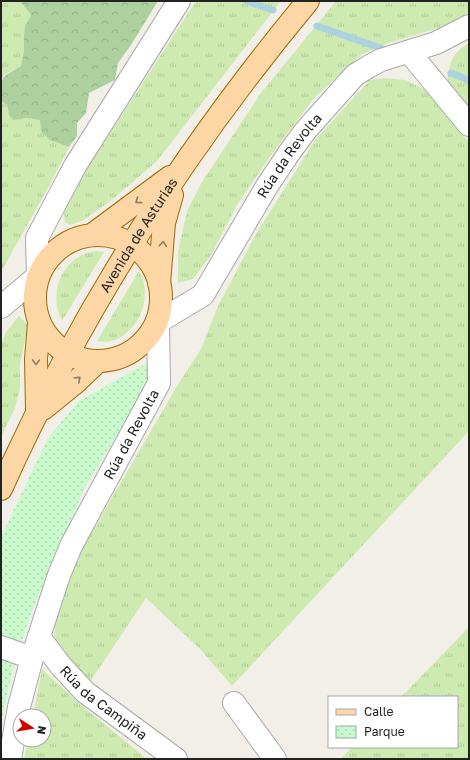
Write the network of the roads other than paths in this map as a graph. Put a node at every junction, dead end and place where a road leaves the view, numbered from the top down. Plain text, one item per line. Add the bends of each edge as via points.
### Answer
1 (179, 1) edge
2 (308, 1) edge
3 (469, 26) edge
4 (409, 52) junction
5 (469, 125) edge
6 (180, 170) junction
7 (92, 235) junction
8 (132, 244) junction
9 (38, 276) junction
10 (160, 283) junction
11 (1, 307) edge
12 (158, 322) junction
13 (39, 323) junction
14 (67, 354) junction
15 (97, 362) junction
16 (37, 413) junction
17 (1, 489) edge
18 (39, 637) junction
19 (1, 647) edge
20 (32, 658) junction
21 (234, 703) dead end
22 (10, 759) edge
23 (176, 759) edge
24 (275, 759) edge

1 - 9 street via 75,166 37,238
2 - 6 main road, Avenida de Asturias via 256,66
3 - 4 street, Rúa da Revolta via 436,44
4 - 5 street
4 - 12 street, Rúa da Revolta via 381,60 355,76 306,130 289,153 203,295
6 -> 7 main road
6 - 8 main road, Avenida de Asturias
10 -> 6 main road via 164,223
7 - 8 main road via 110,236
7 - 9 main road via 71,241 55,252
8 - 10 main road via 155,270
8 - 14 main road, Avenida de Asturias
9 - 11 street
9 - 13 main road via 34,298
10 - 12 main road via 162,298
12 - 15 main road via 145,342 127,355
12 - 18 street, Rúa da Revolta via 159,383 71,546 59,574
13 - 14 main road via 47,336
13 -> 16 main road via 36,359
14 - 15 main road
14 - 16 main road, Avenida de Asturias
16 -> 15 main road
16 - 17 main road, Avenida de Asturias
18 - 20 street, Rúa da Revolta
18 - 23 street, Rúa da Campiña via 85,692
19 - 20 street
20 - 22 street, Rúa da Revolta via 19,707
21 - 24 street

